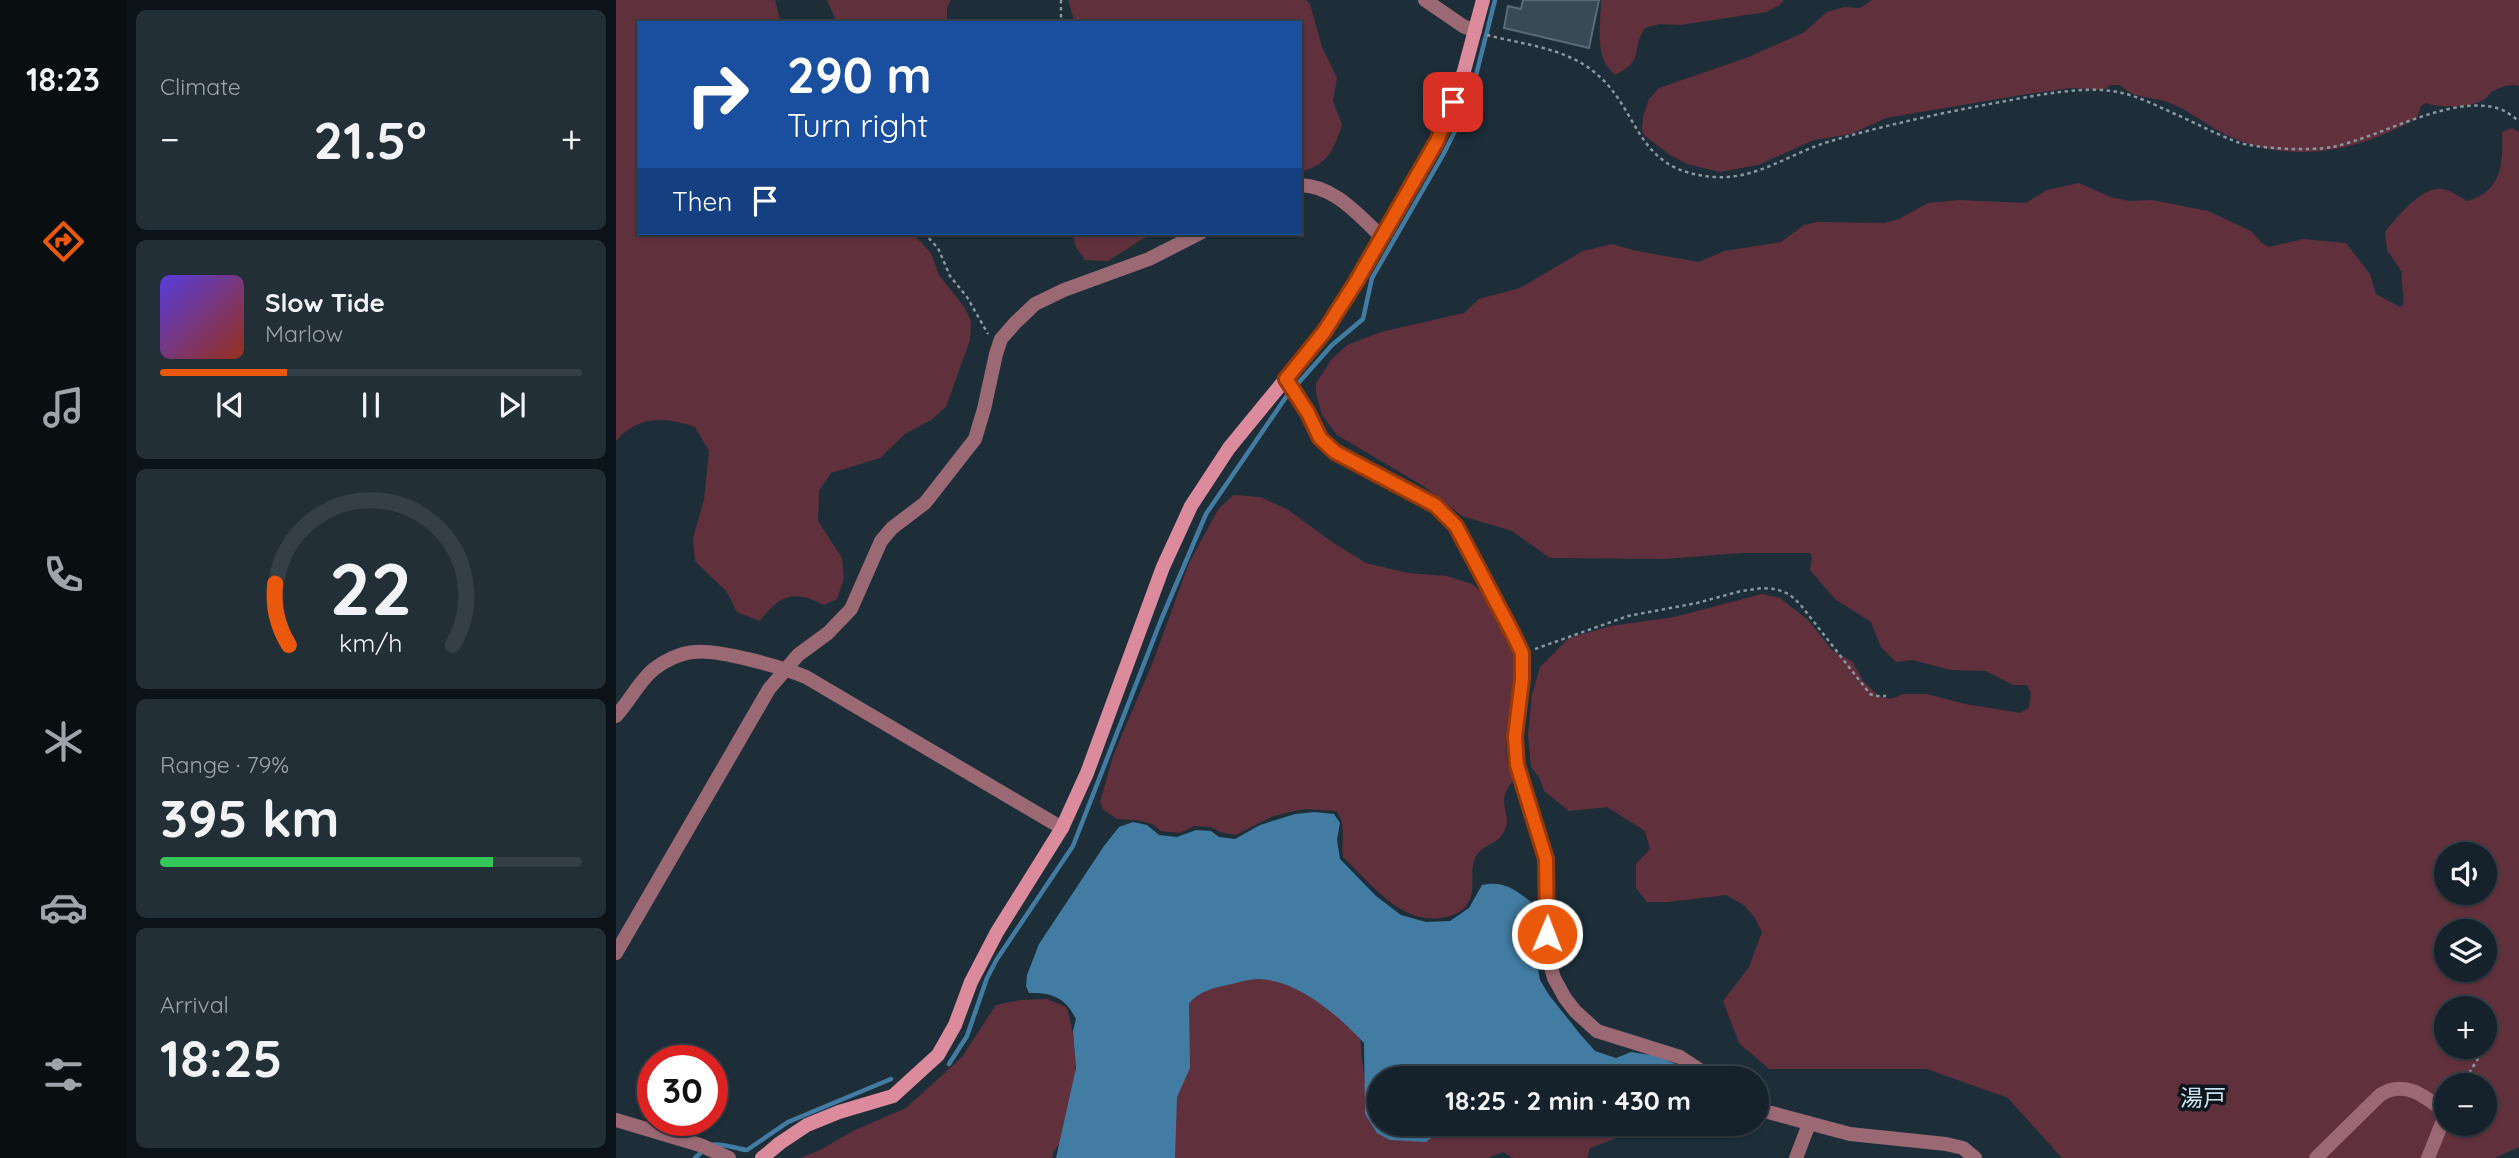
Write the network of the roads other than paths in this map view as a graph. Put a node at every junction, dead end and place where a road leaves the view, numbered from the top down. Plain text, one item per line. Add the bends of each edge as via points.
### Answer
1 (1425, 0) edge
2 (1483, 0) edge
3 (1475, 31) junction
4 (1302, 185) edge
5 (1196, 235) edge
6 (1382, 237) junction
7 (1291, 387) junction
8 (786, 668) junction
9 (616, 716) edge
10 (1062, 828) junction
11 (616, 953) edge
12 (1694, 1066) edge
13 (1769, 1112) edge
14 (616, 1120) edge
15 (1809, 1124) junction
16 (729, 1158) edge
17 (762, 1158) edge
18 (1796, 1158) edge
19 (1975, 1158) edge
20 (2316, 1158) edge
21 (2428, 1158) edge

1 - 3 street
2 - 3 street
3 - 6 street via 1437,141
4 - 6 street via 1315,185 1334,194
5 - 8 street via 1149,259 1035,304 1001,339 975,439 925,503 881,541 851,609
6 - 7 street
7 - 10 street via 1229,448 1192,506 1163,567
7 - 12 street via 1320,438 1335,452 1435,505 1456,526 1522,653 1517,765 1546,859 1547,934 1554,978 1575,1012 1597,1031 1680,1057
8 - 9 street via 694,651 666,660 651,671
8 - 10 street
8 - 11 street via 769,688
10 - 17 street via 997,932 938,1055 893,1096 807,1125
13 - 15 street
14 - 16 street
15 - 18 street
15 - 19 street via 1850,1135 1946,1144 1963,1148
20 - 21 street via 2381,1095 2403,1088 2446,1113

